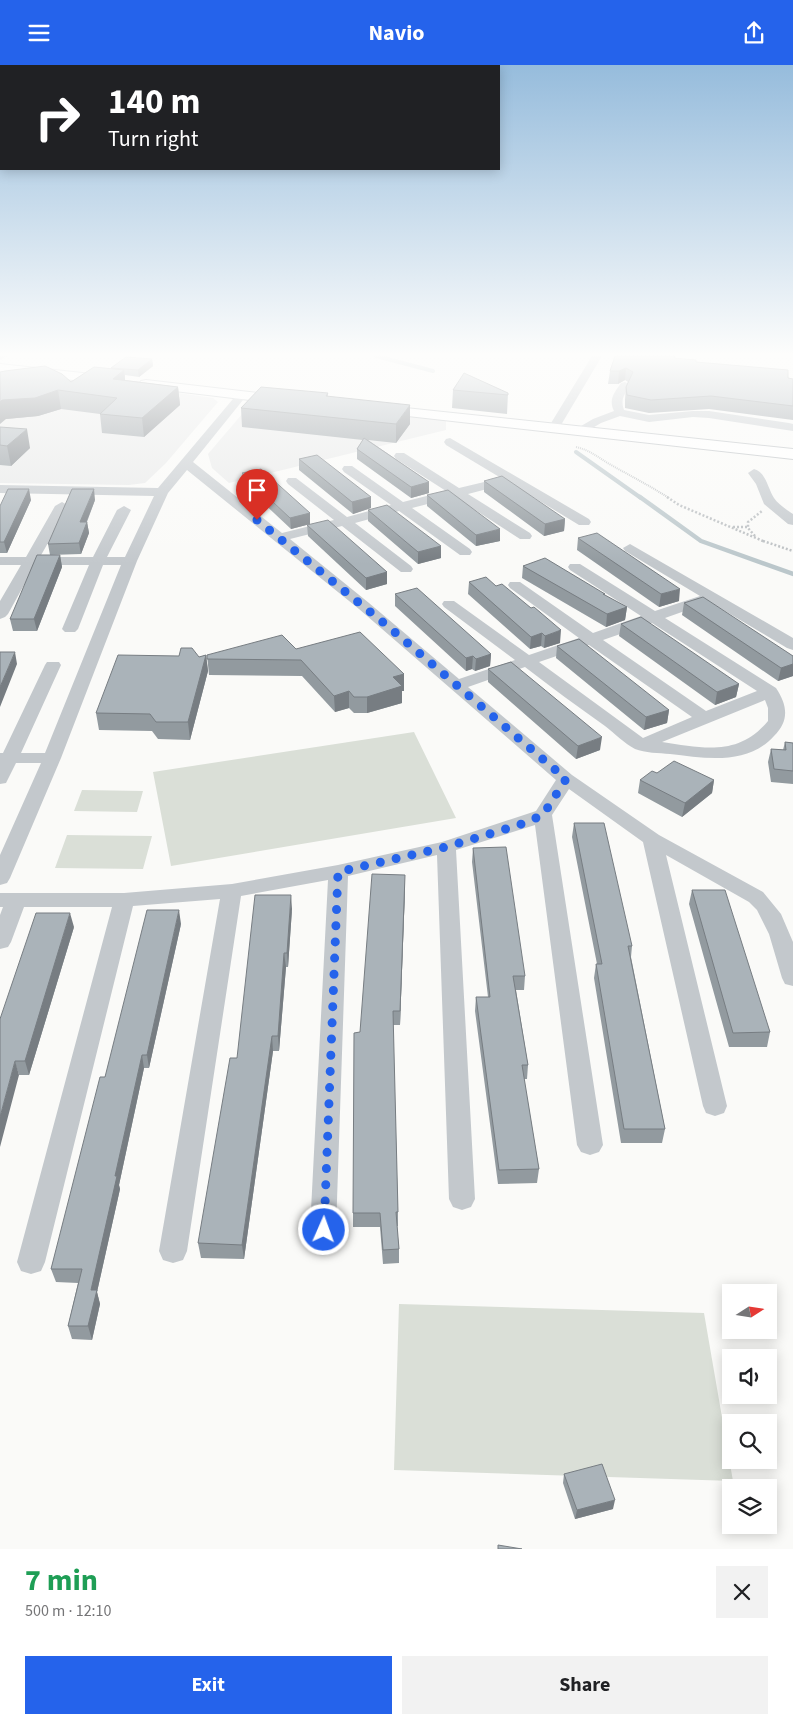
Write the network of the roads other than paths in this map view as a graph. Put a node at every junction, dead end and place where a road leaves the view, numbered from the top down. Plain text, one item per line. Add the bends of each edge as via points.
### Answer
1 (217, 425) edge
2 (529, 425) edge
3 (556, 425) edge
4 (590, 425) edge
5 (554, 428) junction
6 (580, 431) junction
7 (450, 442) dead end
8 (793, 454) edge
9 (400, 456) dead end
10 (186, 463) junction
11 (348, 469) dead end
12 (754, 473) dead end
13 (128, 476) dead end
14 (510, 479) junction
15 (292, 481) dead end
16 (1, 491) edge
17 (121, 491) junction
18 (162, 492) junction
19 (457, 493) junction
20 (62, 506) edge
21 (402, 507) junction
22 (124, 510) dead end
23 (343, 521) junction
24 (793, 521) edge
25 (584, 522) dead end
26 (525, 536) dead end
27 (279, 538) junction
28 (630, 548) dead end
29 (465, 552) dead end
30 (0, 561) edge
31 (30, 561) junction
32 (98, 561) junction
33 (130, 561) junction
34 (575, 567) dead end
35 (406, 569) dead end
36 (515, 585) dead end
37 (712, 597) junction
38 (449, 604) dead end
39 (0, 614) edge
40 (653, 617) junction
41 (70, 629) dead end
42 (592, 639) junction
43 (793, 645) edge
44 (526, 662) junction
45 (53, 665) dead end
46 (458, 685) junction
47 (770, 692) junction
48 (704, 718) junction
49 (641, 745) junction
50 (5, 758) edge
51 (52, 758) junction
52 (0, 779) edge
53 (566, 779) junction
54 (543, 815) junction
55 (652, 839) junction
56 (446, 847) junction
57 (338, 872) junction
58 (0, 878) edge
59 (232, 891) junction
60 (8, 900) edge
61 (124, 901) junction
62 (0, 942) edge
63 (793, 978) edge
64 (715, 1106) dead end
65 (590, 1145) dead end
66 (462, 1199) dead end
67 (324, 1230) dead end
68 (174, 1251) dead end
69 (31, 1262) dead end

1 - 10 street
2 - 5 main road
3 - 5 street
4 - 6 street
5 - 6 main road
6 - 8 main road
7 - 14 street
9 - 19 street
10 - 18 street
10 - 27 street
11 - 21 street
12 - 24 street via 769,501
13 - 17 street
14 - 19 street
14 - 25 street
15 - 23 street
16 - 17 street
17 - 18 street
18 - 33 street
19 - 21 street
19 - 26 street
20 - 31 street
21 - 23 street
21 - 29 street
22 - 32 street
23 - 27 street
23 - 35 street
27 - 46 street
28 - 37 street
30 - 31 street
31 - 32 street
31 - 39 street
32 - 33 street
32 - 41 street
33 - 51 street
34 - 40 street
36 - 42 street
37 - 40 street
37 - 43 street
38 - 44 street
40 - 42 street
40 - 47 street
42 - 44 street
42 - 48 street
44 - 46 street
44 - 49 street
45 - 50 street
46 - 53 street
47 - 48 street
47 - 49 street via 777,722 756,742 733,752 712,754
48 - 49 street
50 - 51 street
50 - 52 street
51 - 58 street
53 - 54 street
53 - 55 street
54 - 56 street
54 - 65 street
55 - 63 street via 766,905
55 - 64 street
56 - 57 street
56 - 66 street
57 - 59 street
57 - 67 street
59 - 61 street
59 - 68 street
60 - 61 street
60 - 62 street
61 - 69 street

